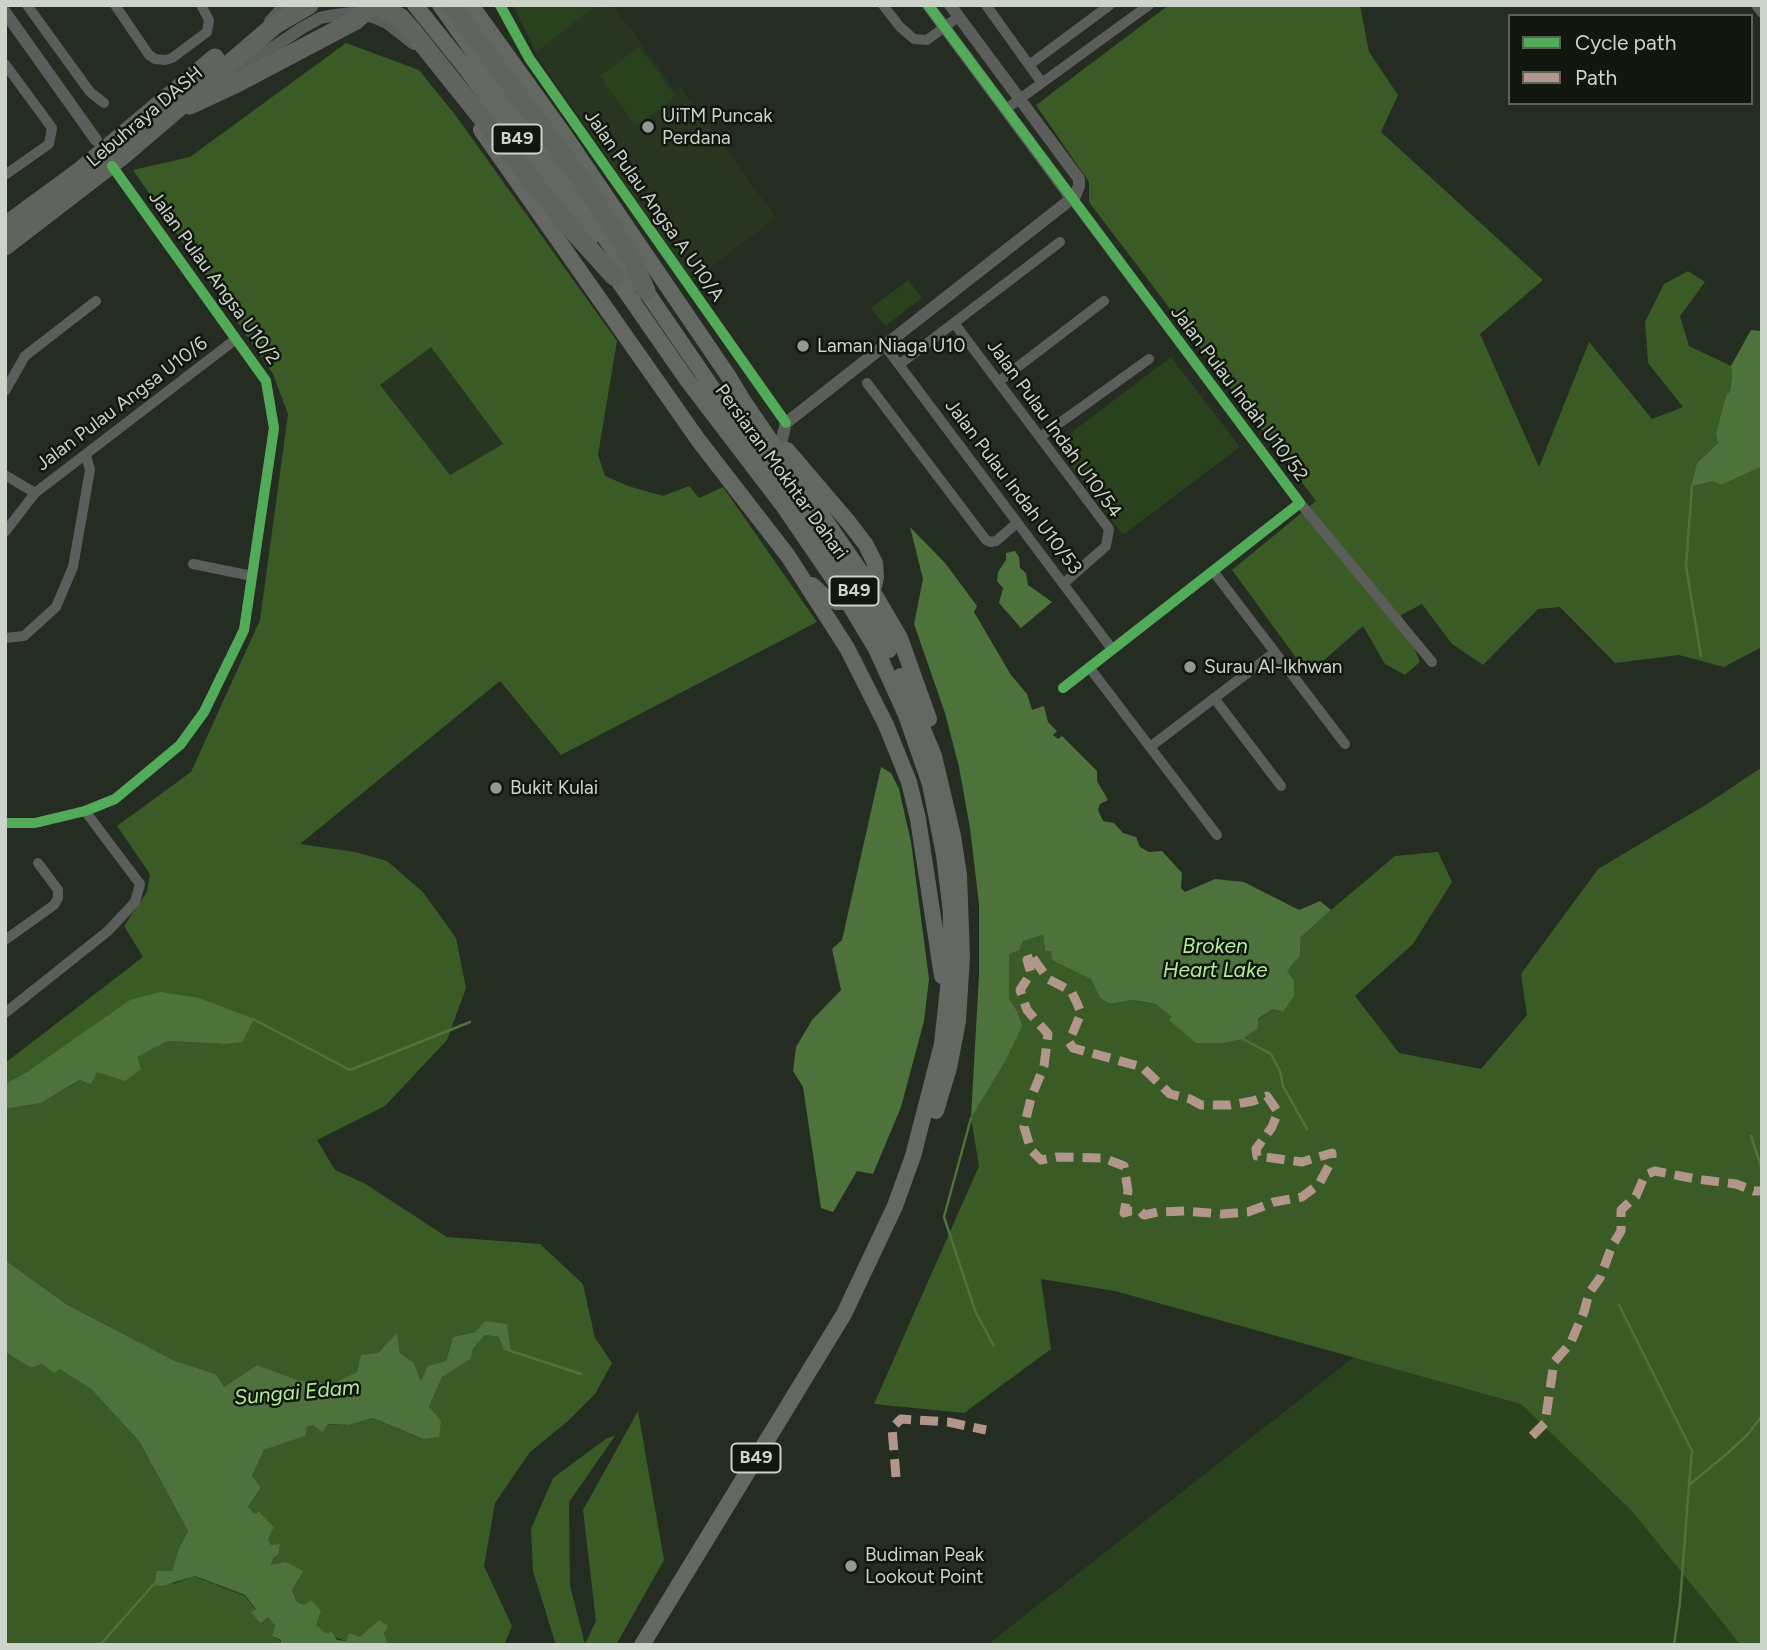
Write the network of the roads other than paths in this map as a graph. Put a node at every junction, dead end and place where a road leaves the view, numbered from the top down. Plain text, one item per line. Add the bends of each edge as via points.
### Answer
1 (27, 5) edge
2 (115, 5) edge
3 (201, 5) edge
4 (283, 5) edge
5 (309, 5) edge
6 (374, 5) edge
7 (392, 5) edge
8 (415, 5) edge
9 (440, 5) edge
10 (451, 5) edge
11 (471, 5) edge
12 (500, 5) edge
13 (883, 5) edge
14 (928, 5) edge
15 (950, 5) edge
16 (986, 5) edge
17 (1110, 5) edge
18 (1149, 5) edge
19 (1756, 5) edge
20 (5, 12) edge
21 (1762, 13) edge
22 (958, 17) junction
23 (944, 27) junction
24 (429, 59) junction
25 (5, 64) edge
26 (1029, 65) junction
27 (1042, 83) junction
28 (1019, 100) junction
29 (104, 103) dead end
30 (1006, 109) junction
31 (171, 114) junction
32 (96, 140) junction
33 (110, 141) junction
34 (88, 156) junction
35 (115, 160) junction
36 (96, 168) junction
37 (5, 175) edge
38 (1072, 199) junction
39 (5, 215) edge
40 (5, 226) edge
41 (5, 234) edge
42 (1060, 242) dead end
43 (5, 246) edge
44 (614, 276) junction
45 (646, 291) junction
46 (96, 301) dead end
47 (1104, 301) dead end
48 (954, 323) junction
49 (236, 340) junction
50 (885, 346) junction
51 (1149, 359) dead end
52 (900, 364) junction
53 (729, 377) junction
54 (998, 382) junction
55 (867, 383) dead end
56 (5, 391) edge
57 (786, 423) junction
58 (1040, 438) junction
59 (781, 443) junction
60 (86, 455) junction
61 (5, 475) edge
62 (35, 493) junction
63 (1300, 503) junction
64 (1017, 523) junction
65 (5, 532) edge
66 (788, 556) junction
67 (193, 564) dead end
68 (1213, 571) junction
69 (252, 576) junction
70 (1063, 584) junction
71 (5, 638) edge
72 (1112, 649) junction
73 (1275, 652) junction
74 (1432, 662) dead end
75 (1089, 667) junction
76 (1063, 688) dead end
77 (1214, 698) junction
78 (1345, 744) dead end
79 (1150, 747) junction
80 (934, 756) junction
81 (1281, 786) dead end
82 (85, 811) junction
83 (5, 823) edge
84 (1217, 835) dead end
85 (38, 863) dead end
86 (5, 940) edge
87 (5, 1013) edge
88 (945, 1017) junction
89 (867, 1269) junction
90 (642, 1645) edge

1 - 29 street via 90,92
2 - 3 street via 149,55 165,60 207,32 209,20
4 - 33 street via 270,22
4 - 40 highway, Lebuhraya DASH via 79,172
5 - 31 highway via 276,24
6 - 31 highway via 356,20
6 - 44 highway via 401,18
7 - 24 main road
8 - 44 main road, Persiaran Mokhtar Dahari / B49 via 468,71
9 - 45 main road, Persiaran Mokhtar Dahari / B49
10 - 45 highway via 583,182 632,259
11 - 53 main road, B49
12 - 57 street, Jalan Pulau Angsa A U10/A via 529,58
13 - 23 street via 914,39 927,40
14 - 23 street
15 - 22 street
16 - 26 street
17 - 26 street
18 - 27 street
19 - 21 street
20 - 32 street
22 - 23 street
22 - 28 street
23 - 30 street
24 - 35 street via 407,37 373,17 352,13 320,18
24 - 66 main road via 699,441
25 - 37 street via 52,128 49,144
26 - 27 street
27 - 28 street
28 - 30 street
28 - 38 street via 1079,179
30 - 38 street
31 - 43 highway, Lebuhraya DASH
32 - 33 street
32 - 34 street
33 - 35 street
34 - 36 street
34 - 39 street
35 - 36 street via 105,169
35 - 49 street, Jalan Pulau Angsa U10/2
36 - 41 street
38 - 50 street
38 - 63 street, Jalan Pulau Indah U10/52
42 - 48 street
44 - 88 main road, Persiaran Mokhtar Dahari / B49 via 804,536 861,622 890,677 920,751 944,855 951,913
45 - 80 main road, Persiaran Mokhtar Dahari / B49 via 784,485 877,628
46 - 56 street via 25,356
47 - 54 street
48 - 52 street
48 - 54 street, Jalan Pulau Indah U10/54
49 - 60 street, Jalan Pulau Angsa U10/6
49 - 69 street, Jalan Pulau Angsa U10/2 via 266,381 274,428
50 - 52 street, Jalan Pulau Indah U10/53
50 - 57 street
51 - 58 street
52 - 64 street, Jalan Pulau Indah U10/53
53 - 59 main road
53 - 80 main road, B49 via 886,610 923,699
54 - 58 street, Jalan Pulau Indah U10/54
55 - 64 street via 986,540 996,541
57 - 59 street
58 - 70 street, Jalan Pulau Indah U10/54 via 1110,529 1106,546
59 - 66 main road via 866,545 875,563 874,586 863,597 837,602 815,588
60 - 62 street, Jalan Pulau Angsa U10/6
60 - 71 street via 90,470 73,567 56,607 24,636
61 - 62 street
62 - 65 street, Jalan Pulau Angsa U10/6
63 - 68 street, Jalan Pulau Indah U10/52
63 - 74 street
64 - 70 street, Jalan Pulau Indah U10/53
66 - 88 main road via 852,658 909,782 930,886
67 - 69 street
68 - 72 street, Jalan Pulau Indah U10/52
68 - 73 street
69 - 82 street, Jalan Pulau Angsa U10/2 via 244,630 204,712 180,745 115,799
70 - 72 street, Jalan Pulau Indah U10/53
72 - 75 street, Jalan Pulau Indah U10/52
73 - 77 street
73 - 78 street
75 - 76 street, Jalan Pulau Indah U10/52
75 - 79 street
77 - 79 street
77 - 81 street
79 - 84 street
80 - 89 main road, Persiaran Mokhtar Dahari / B49 via 959,875 962,956 958,1021 949,1068 900,1216
82 - 83 street, Jalan Pulau Angsa U10/2 via 35,823
82 - 87 street via 140,884 135,901 108,932
85 - 86 street via 58,890 58,898
88 - 89 main road, Persiaran Mokhtar Dahari / B49 via 913,1156
89 - 90 main road, Persiaran Mokhtar Dahari / B49

